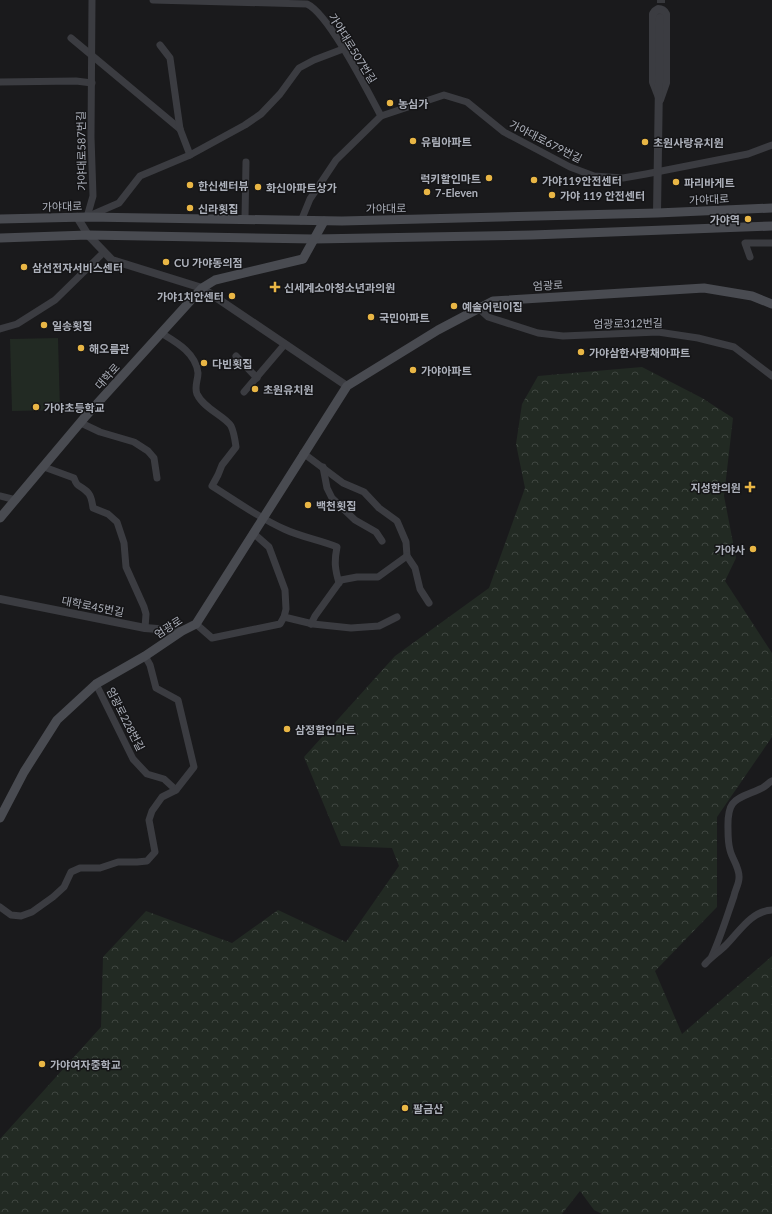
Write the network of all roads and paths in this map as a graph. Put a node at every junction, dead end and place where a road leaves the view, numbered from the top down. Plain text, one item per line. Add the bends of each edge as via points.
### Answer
1 (92, 0) edge
2 (153, 0) edge
3 (660, 18) tunnel mouth
4 (71, 38) dead end
5 (160, 45) dead end
6 (343, 49) junction
7 (92, 57) junction
8 (0, 82) edge
9 (92, 83) junction
10 (660, 100) junction
11 (381, 116) junction
12 (180, 129) junction
13 (772, 145) edge
14 (190, 154) junction
15 (246, 162) dead end
16 (658, 172) junction
17 (772, 208) edge
18 (658, 213) junction
19 (77, 217) junction
20 (87, 217) junction
21 (245, 218) junction
22 (0, 219) edge
23 (301, 221) junction
24 (324, 221) junction
25 (772, 226) edge
26 (88, 235) junction
27 (0, 238) edge
28 (314, 238) junction
29 (772, 243) edge
30 (104, 252) junction
31 (750, 257) dead end
32 (202, 288) junction
33 (772, 304) edge
34 (478, 308) junction
35 (0, 329) edge
36 (161, 334) junction
37 (283, 343) junction
38 (236, 356) dead end
39 (772, 376) edge
40 (257, 378) junction
41 (347, 386) junction
42 (244, 392) dead end
43 (81, 423) junction
44 (303, 453) junction
45 (44, 467) junction
46 (323, 467) junction
47 (157, 478) dead end
48 (0, 496) edge
49 (16, 500) junction
50 (0, 518) edge
51 (262, 518) junction
52 (253, 533) junction
53 (382, 541) dead end
54 (407, 556) junction
55 (339, 583) junction
56 (0, 599) edge
57 (429, 603) dead end
58 (284, 617) junction
59 (397, 617) dead end
60 (196, 624) junction
61 (311, 624) junction
62 (145, 628) junction
63 (182, 631) junction
64 (145, 656) junction
65 (96, 684) junction
66 (772, 781) edge
67 (176, 790) junction
68 (0, 818) edge
69 (0, 907) edge
70 (772, 910) edge
71 (712, 956) junction
72 (705, 964) dead end

1 - 7 street, 가야대로587번길
2 - 6 street, 가야대로507번길 via 307,4 314,7
3 - 10 street
4 - 7 street
5 - 12 street via 170,58
6 - 11 street, 가야대로507번길
6 - 14 street via 299,68 261,114
7 - 9 street, 가야대로587번길
7 - 12 street
8 - 9 street via 76,80
9 - 20 street, 가야대로587번길 via 93,196
10 - 10 street via 666,83 666,14 662,9 654,11 653,14 653,82
10 - 16 street
11 - 16 street, 가야대로679번길 via 444,95 467,102 504,132 570,167 594,176 624,178
11 - 23 street, 가야대로679번길 via 336,160 310,199
12 - 14 street
13 - 16 street, 가야대로679번길 via 748,154
14 - 20 street via 140,176 119,203
15 - 21 street
16 - 18 street
17 - 18 main road, 가야대로
18 - 24 main road, 가야대로
19 - 20 main road, 가야대로
19 - 22 main road, 가야대로
19 - 26 street
20 - 21 main road, 가야대로
21 - 23 main road, 가야대로
23 - 24 main road, 가야대로
24 - 28 main road, 대학로
25 - 28 main road via 532,235
26 - 27 main road
26 - 28 main road
26 - 30 street
28 - 32 main road, 대학로 via 303,259 215,280
29 - 31 street via 745,243
30 - 32 street via 112,260
30 - 35 street via 55,300 17,324
32 - 36 main road, 대학로
32 - 37 street
33 - 34 main road, 엄광로 via 752,296 704,288 493,300
34 - 39 street, 엄광로312번길 via 488,317 538,333 564,336 658,332 727,345 734,347
34 - 41 main road, 엄광로
36 - 43 main road, 대학로
36 - 51 street via 179,343 193,359 198,373 196,394 208,408 230,424 234,434 236,447 222,465 212,486
37 - 40 street
37 - 41 street
38 - 40 street
40 - 42 street
41 - 44 main road, 엄광로
43 - 45 main road, 대학로
43 - 47 street via 100,432 134,442 148,450 154,458
44 - 46 street
44 - 51 main road, 엄광로
45 - 49 main road, 대학로
45 - 62 street via 74,478 77,485 86,490 93,508 108,514 117,522 124,543 126,567 146,614
46 - 53 street via 327,488 332,498 355,520 376,532
46 - 54 street via 343,483 364,492 379,508 397,521 406,542
48 - 49 street
49 - 50 main road, 대학로
51 - 52 main road, 엄광로
51 - 55 street via 285,530 337,547 334,560
52 - 58 street via 269,547 280,576 285,590
52 - 60 main road, 엄광로
54 - 55 street via 378,577 357,577 341,580
54 - 57 street via 415,568 420,589
55 - 61 street
56 - 62 street, 대학로45번길
58 - 60 street via 280,624 212,638
58 - 61 street
59 - 61 street via 379,626 351,628
60 - 63 main road, 엄광로
62 - 63 street, 대학로45번길
63 - 64 main road, 엄광로
64 - 65 main road, 엄광로
64 - 67 street via 156,688 178,700 194,767
65 - 67 street, 엄광로228번길 via 134,759 147,774 164,779
65 - 68 main road, 엄광로 via 57,720 24,772
66 - 71 street via 762,789 739,797 729,810 728,842 738,868 739,880 721,937
67 - 69 street via 162,797 152,811 149,820 155,852 147,861 118,862 100,868 80,868 71,872 64,887 53,898 21,916 11,915
70 - 71 street via 761,912 751,919
71 - 72 street

